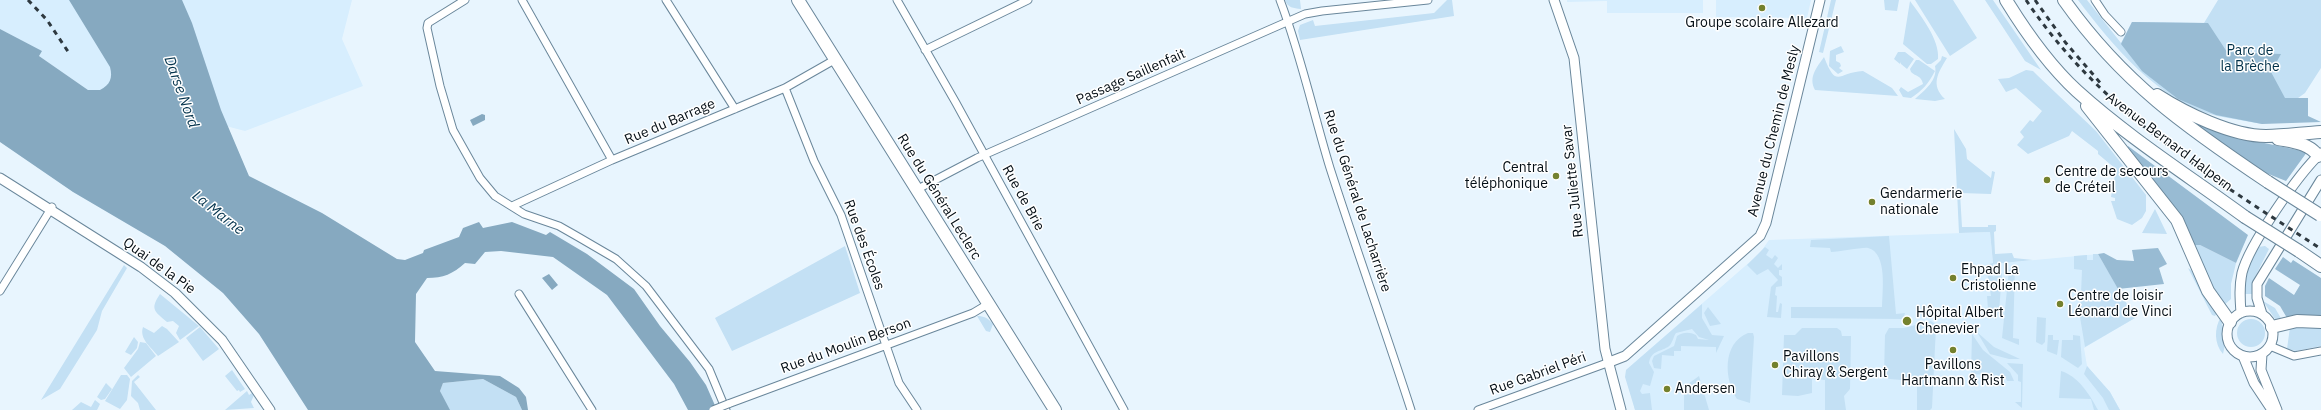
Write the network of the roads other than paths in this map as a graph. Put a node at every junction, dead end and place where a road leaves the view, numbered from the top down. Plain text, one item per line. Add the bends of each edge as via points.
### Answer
1 (465, 0) edge
2 (522, 0) edge
3 (666, 0) edge
4 (798, 0) edge
5 (897, 0) edge
6 (1028, 0) edge
7 (1280, 0) edge
8 (1428, 0) edge
9 (1554, 0) edge
10 (1820, 0) edge
11 (2006, 0) edge
12 (2064, 0) edge
13 (2096, 0) edge
14 (1287, 22) junction
15 (2121, 32) dead end
16 (925, 50) junction
17 (836, 59) junction
18 (2130, 78) junction
19 (785, 88) junction
20 (2076, 90) junction
21 (735, 109) junction
22 (2321, 132) edge
23 (2264, 136) junction
24 (985, 156) junction
25 (2320, 158) edge
26 (612, 160) junction
27 (0, 178) edge
28 (2321, 180) edge
29 (916, 190) junction
30 (512, 206) junction
31 (51, 208) junction
32 (2320, 216) edge
33 (2321, 266) edge
34 (0, 291) edge
35 (519, 294) dead end
36 (988, 304) junction
37 (2241, 313) junction
38 (2262, 314) junction
39 (2230, 322) junction
40 (2321, 322) edge
41 (2272, 327) junction
42 (886, 346) junction
43 (2270, 346) junction
44 (2321, 352) edge
45 (2262, 354) junction
46 (2243, 356) junction
47 (1607, 363) junction
48 (727, 407) edge
49 (269, 410) edge
50 (592, 410) edge
51 (713, 410) edge
52 (917, 410) edge
53 (1055, 410) edge
54 (1124, 410) edge
55 (1411, 410) edge
56 (1478, 410) edge
57 (1622, 410) edge
58 (2272, 410) edge
59 (2277, 410) edge

1 - 30 street via 428,23 432,54 453,130 480,178 495,196
2 - 26 street
3 - 21 street
4 - 17 main road, Rue du Général Leclerc
5 - 16 street, Rue de Brie
6 - 16 street
7 - 14 street, Rue du Général de Lacharrière
8 - 14 street, Passage Saillenfait via 1322,10
9 - 47 street, Rue Juliette Savar via 1574,58
10 - 47 street, Avenue du Chemin de Mesly via 1766,223 1760,236 1625,356
11 - 20 main road, Avenue Bernard Halpern via 2035,42
12 - 18 main road, Avenue Bernard Halpern via 2078,20
13 - 15 street via 2105,15
14 - 24 street, Passage Saillenfait
14 - 55 street, Rue du Général de Lacharrière via 1350,232
16 - 24 street, Rue de Brie
17 - 19 street, Rue du Barrage
17 - 29 main road, Rue du Général Leclerc
18 - 23 main road via 2196,117 2235,130
18 - 32 main road, Avenue Bernard Halpern, bridge via 2198,136
19 - 21 street, Rue du Barrage
19 - 42 street, Rue des Écoles via 814,161 841,215
20 - 33 main road, Avenue Bernard Halpern, bridge via 2124,131 2245,217
20 - 39 main road via 2177,220 2208,291
21 - 26 street, Rue du Barrage
22 - 23 main road
23 - 25 main road via 2306,145 2314,149
24 - 29 street, Passage Saillenfait
24 - 54 street, Rue de Brie
25 - 37 street via 2298,180 2254,245 2246,261 2240,286
26 - 30 street, Rue du Barrage
27 - 31 street, Quai de la Pie
28 - 38 street via 2257,284 2257,298
29 - 36 main road, Rue du Général Leclerc
30 - 48 street via 524,214 559,226 616,259 646,286 709,369
31 - 34 street
31 - 49 street, Quai de la Pie via 141,267 192,308 244,368
35 - 50 street
36 - 42 street, Rue du Moulin Berson via 973,313
36 - 53 main road, Rue du Général Leclerc
37 - 38 street via 2252,311
37 - 39 street
38 - 41 street
39 - 46 street via 2227,333 2229,345
40 - 41 main road via 2297,321
41 - 43 street
42 - 48 street, Rue du Moulin Berson
42 - 52 street, Rue des Écoles via 899,383
43 - 44 street via 2294,356
43 - 45 street
45 - 46 street via 2253,357
45 - 59 street via 2262,372
46 - 58 street via 2254,383
47 - 56 street, Rue Gabriel Péri
47 - 57 street, Rue Juliette Savar
48 - 51 street, Rue du Moulin Berson, bridge

